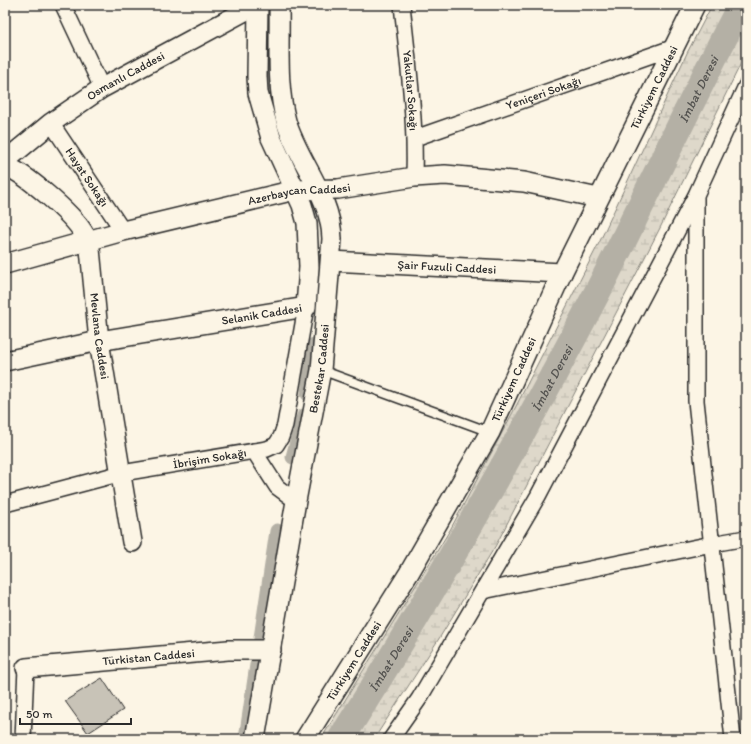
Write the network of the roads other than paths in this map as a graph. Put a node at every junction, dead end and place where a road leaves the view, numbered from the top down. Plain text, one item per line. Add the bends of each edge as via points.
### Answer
1 (63, 5) edge
2 (257, 5) edge
3 (279, 5) edge
4 (402, 5) edge
5 (695, 5) edge
6 (672, 48) junction
7 (746, 86) edge
8 (102, 88) junction
9 (51, 123) junction
10 (415, 138) junction
11 (5, 161) edge
12 (5, 166) edge
13 (414, 177) junction
14 (295, 190) junction
15 (319, 190) junction
16 (696, 195) junction
17 (598, 198) junction
18 (123, 231) junction
19 (87, 240) junction
20 (332, 261) junction
21 (5, 264) edge
22 (562, 273) junction
23 (306, 307) junction
24 (100, 341) junction
25 (5, 361) edge
26 (321, 370) junction
27 (490, 432) junction
28 (254, 451) junction
29 (122, 473) junction
30 (296, 501) junction
31 (5, 504) edge
32 (746, 538) edge
33 (132, 542) dead end
34 (712, 544) junction
35 (483, 591) junction
36 (271, 650) junction
37 (26, 668) joint
38 (23, 739) edge
39 (255, 739) edge
40 (306, 739) edge
41 (391, 739) edge
42 (733, 739) edge

1 - 8 street
2 - 8 street, Osmanlı Caddesi
2 - 14 street, Selanik Caddesi via 258,93 271,138
3 - 15 street, Bestekar Caddesi via 282,104 293,138
4 - 10 street, Yakutlar Sokağı
5 - 6 street, Türkiyem Caddesi
6 - 10 street, Yeniçeri Sokağı
6 - 17 street, Türkiyem Caddesi
7 - 16 street
8 - 9 street, Osmanlı Caddesi
9 - 11 street, Osmanlı Caddesi
9 - 18 street, Hayat Sokağı
10 - 13 street, Yakutlar Sokağı
12 - 19 street, Mevlana Caddesi via 28,178 78,225
13 - 15 street, Azerbaycan Caddesi
13 - 17 street, Azerbaycan Caddesi via 446,176 524,182
14 - 15 street, Azerbaycan Caddesi
14 - 18 street, Azerbaycan Caddesi
14 - 23 street, Selanik Caddesi via 307,223 309,267
15 - 20 street, Bestekar Caddesi via 332,226
16 - 34 street via 696,401
16 - 35 street via 538,496
17 - 22 street, Türkiyem Caddesi
18 - 19 street, Azerbaycan Caddesi
19 - 21 street, Azerbaycan Caddesi
19 - 24 street, Mevlana Caddesi
20 - 22 street, Şair Fuzuli Caddesi
20 - 26 street, Bestekar Caddesi
22 - 27 street, Türkiyem Caddesi
23 - 24 street, Selanik Caddesi
23 - 28 street, İbrişim Sokağı via 291,397 281,437 276,445
24 - 25 street, Selanik Caddesi
24 - 29 street, Mevlana Caddesi
26 - 27 lane
26 - 30 street, Bestekar Caddesi
27 - 40 street, Türkiyem Caddesi via 409,573
28 - 29 street, İbrişim Sokağı
28 - 30 street via 277,487
29 - 31 street, İbrişim Sokağı
29 - 33 street, Mevlana Caddesi
30 - 36 street, Bestekar Caddesi
32 - 34 street
34 - 35 street
34 - 42 street
35 - 41 street via 419,699
36 - 37 street, Türkistan Caddesi via 228,650
36 - 39 street, Bestekar Caddesi
37 - 38 street

